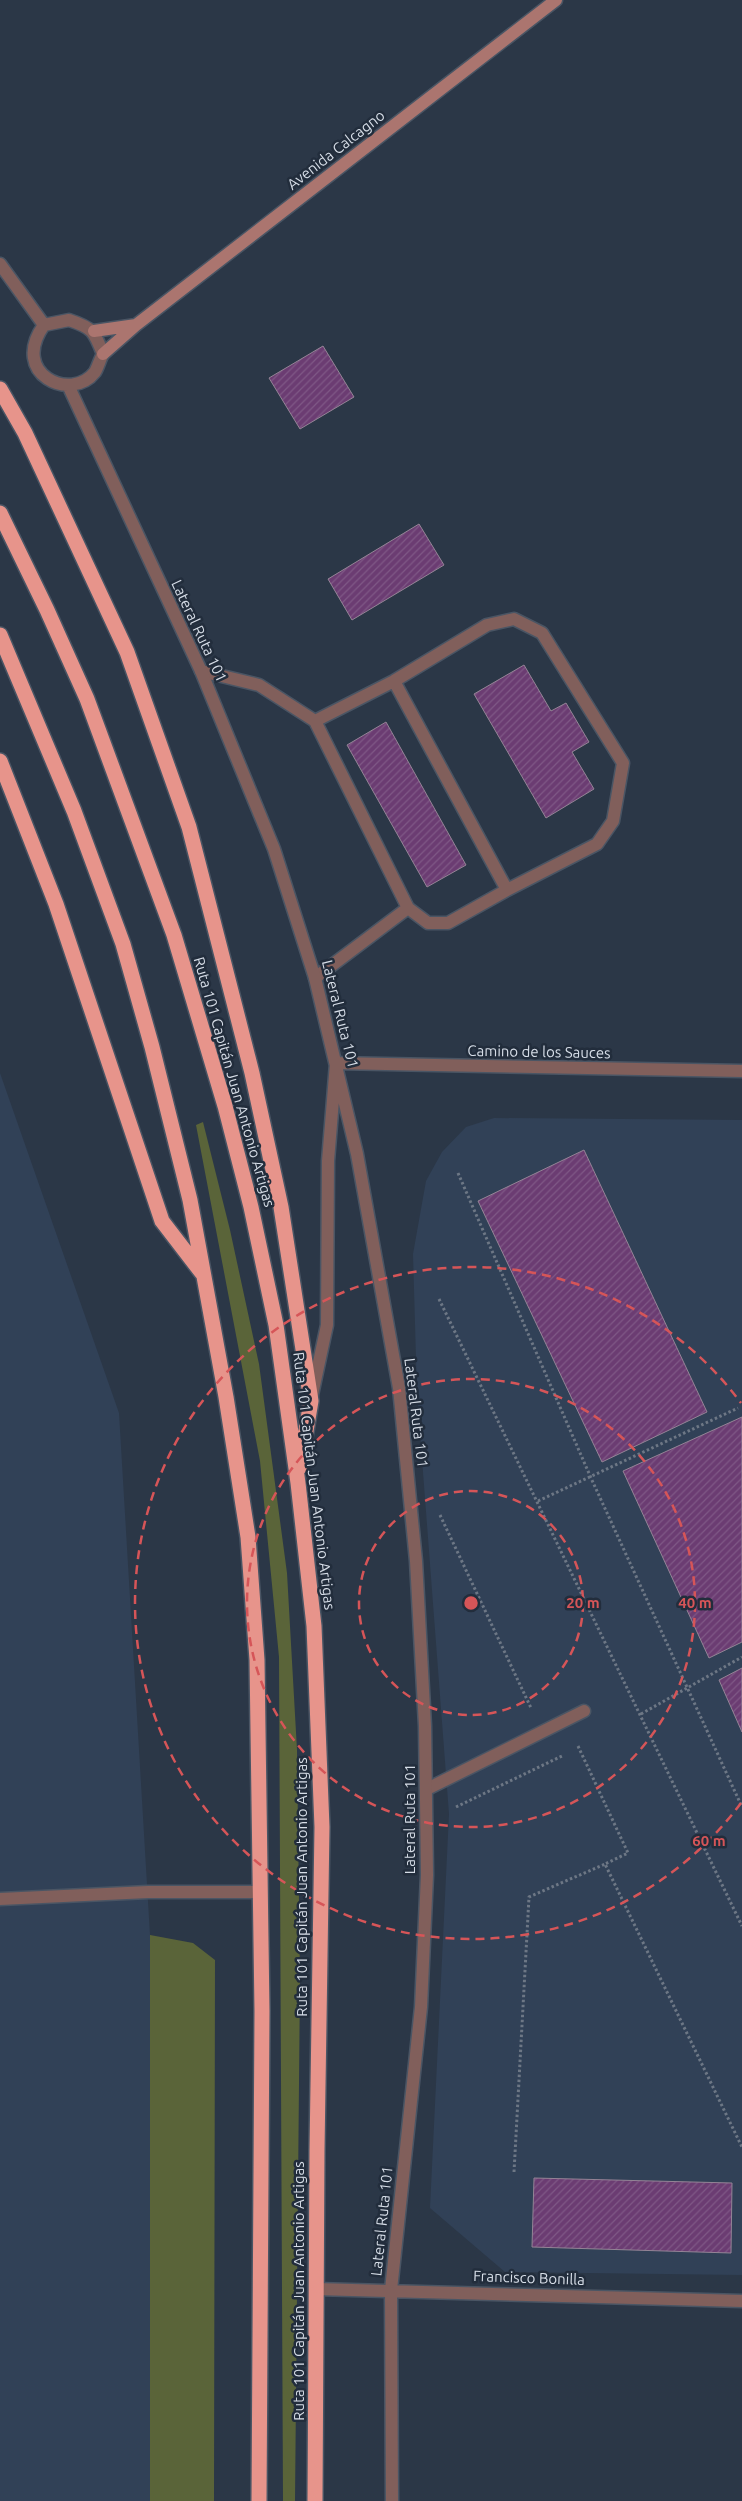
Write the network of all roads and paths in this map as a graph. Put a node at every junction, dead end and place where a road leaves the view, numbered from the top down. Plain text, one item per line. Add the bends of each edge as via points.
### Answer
1 (556, 0) edge
2 (0, 264) edge
3 (44, 325) junction
4 (136, 325) junction
5 (94, 331) junction
6 (102, 354) junction
7 (68, 385) junction
8 (0, 389) edge
9 (0, 513) edge
10 (0, 634) edge
11 (201, 671) junction
12 (394, 681) junction
13 (315, 721) junction
14 (0, 760) edge
15 (507, 890) junction
16 (408, 908) junction
17 (315, 978) junction
18 (336, 1063) junction
19 (742, 1071) edge
20 (458, 1173) dead end
21 (204, 1276) junction
22 (440, 1299) dead end
23 (311, 1401) junction
24 (738, 1408) dead end
25 (591, 1478) junction
26 (298, 1483) junction
27 (538, 1501) junction
28 (440, 1515) dead end
29 (742, 1657) edge
30 (688, 1687) junction
31 (538, 1708) dead end
32 (584, 1711) dead end
33 (641, 1714) junction
34 (578, 1746) dead end
35 (564, 1755) dead end
36 (426, 1789) junction
37 (456, 1807) dead end
38 (742, 1807) edge
39 (605, 1864) junction
40 (261, 1892) junction
41 (0, 1899) edge
42 (742, 1926) edge
43 (742, 2147) edge
44 (514, 2172) dead end
45 (316, 2289) junction
46 (391, 2290) junction
47 (742, 2301) edge
48 (259, 2501) edge
49 (315, 2501) edge
50 (392, 2501) edge

1 - 4 street, Avenida Calcagno
2 - 3 street
3 - 5 street via 69,320
3 - 7 street via 36,336 32,354 37,368 49,380
4 - 5 street, Avenida Calcagno
4 - 6 street, Avenida Calcagno
5 - 6 street
6 - 7 street via 94,372 81,382
7 - 11 street, Lateral Ruta 101
8 - 23 highway via 25,433 127,652 189,827 282,1207
9 - 26 highway, Ruta 101 Capitán Juan Antonio Artigas via 87,699 174,935 251,1207 276,1325
10 - 21 highway via 74,811 123,944 190,1200
11 - 13 street via 259,685
11 - 17 street, Lateral Ruta 101 via 274,849
12 - 13 street
12 - 15 street
12 - 15 street via 487,625 514,619 542,633 623,763 614,821 597,844
13 - 16 street
14 - 21 highway via 56,904 162,1221
15 - 16 street via 448,924 428,923
16 - 17 street
17 - 18 street, Lateral Ruta 101
18 - 19 street, Camino de los Sauces
18 - 23 street via 328,1161 327,1325
18 - 36 street, Lateral Ruta 101 via 357,1154 399,1388 416,1561 426,1726
20 - 25 path
21 - 40 highway via 248,1537 257,1660
22 - 27 path
23 - 26 highway
24 - 25 path
25 - 27 path
25 - 30 path
26 - 45 highway, Ruta 101 Capitán Juan Antonio Artigas via 314,1626 322,1827
27 - 33 path
28 - 31 path via 532,1710
29 - 30 path
30 - 33 path
30 - 38 path
32 - 36 street
33 - 42 path
34 - 39 path via 628,1853
35 - 37 path
36 - 46 street, Lateral Ruta 101 via 427,1875 420,2006
39 - 43 path
39 - 44 path via 529,1897
40 - 41 street via 148,1892
40 - 48 highway
45 - 46 street, Francisco Bonilla
45 - 49 highway, Ruta 101 Capitán Juan Antonio Artigas
46 - 47 street, Francisco Bonilla
46 - 50 street, Lateral Ruta 101

